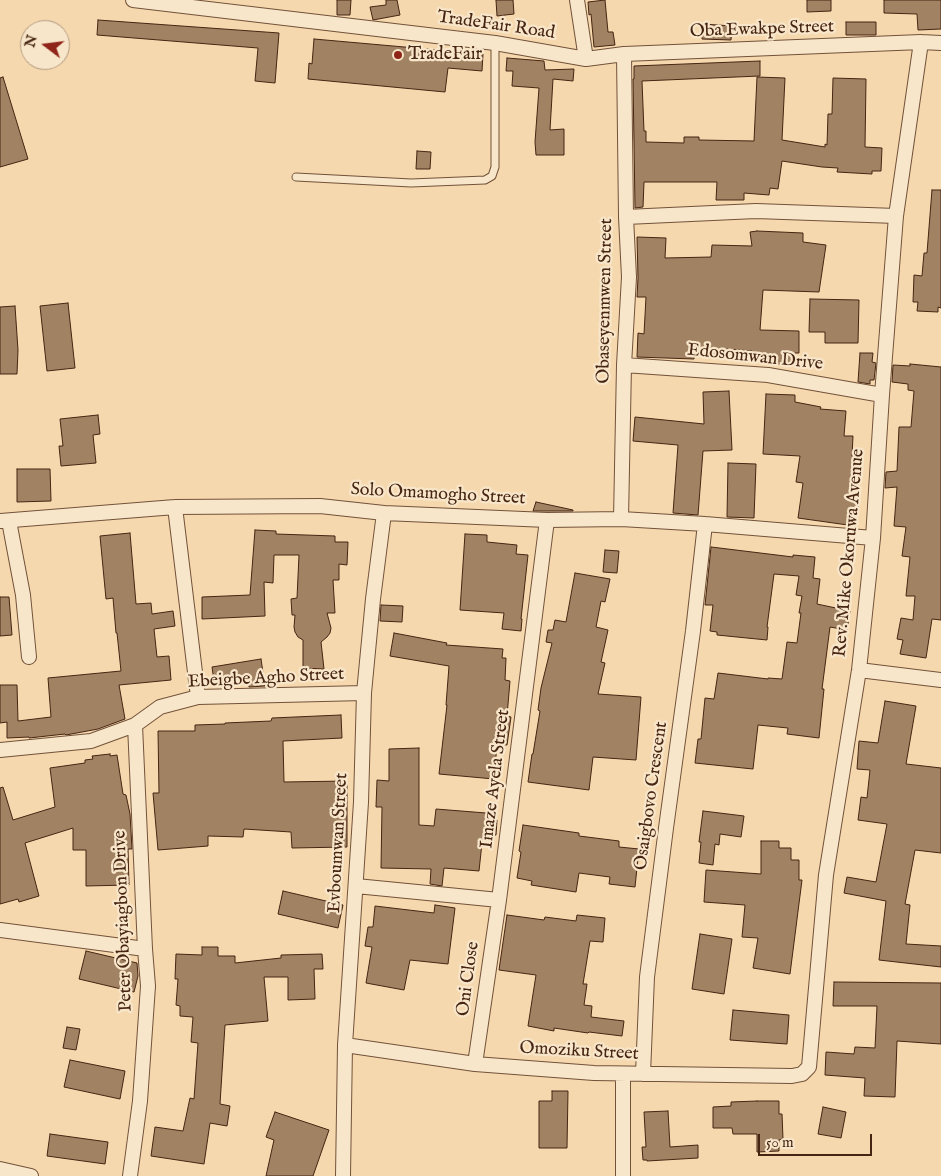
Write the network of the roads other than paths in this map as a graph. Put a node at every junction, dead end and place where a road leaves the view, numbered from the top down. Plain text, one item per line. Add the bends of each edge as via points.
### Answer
1 (133, 0) edge
2 (577, 0) edge
3 (921, 42) junction
4 (495, 43) junction
5 (941, 43) edge
6 (624, 54) junction
7 (586, 59) junction
8 (296, 176) dead end
9 (896, 216) junction
10 (626, 217) junction
11 (624, 364) junction
12 (882, 394) junction
13 (175, 507) junction
14 (384, 513) junction
15 (547, 520) junction
16 (621, 520) junction
17 (4, 521) edge
18 (705, 524) junction
19 (873, 538) junction
20 (28, 657) dead end
21 (859, 670) junction
22 (941, 680) edge
23 (364, 693) junction
24 (198, 697) junction
25 (135, 725) junction
26 (0, 750) edge
27 (356, 886) junction
28 (499, 900) junction
29 (0, 930) edge
30 (145, 949) junction
31 (345, 1045) junction
32 (475, 1064) junction
33 (809, 1067) joint
34 (623, 1074) junction
35 (643, 1074) junction
36 (0, 1169) edge
37 (31, 1176) edge
38 (130, 1176) edge
39 (343, 1176) edge
40 (623, 1176) edge

1 - 4 street, TradeFair Road
2 - 7 street
3 - 5 street, Oba Ewakpe Street
3 - 6 street, Oba Ewakpe Street
3 - 9 street, Rev. Mike Okoruwa Avenue
4 - 7 street, TradeFair Road
4 - 8 lane via 495,167 492,176 485,180 411,183
6 - 7 street, Oba Ewakpe Street
6 - 10 street, Obaseyenmwen Street
9 - 10 street via 756,211
9 - 12 street, Rev. Mike Okoruwa Avenue
10 - 11 street, Obaseyenmwen Street via 629,277
11 - 12 street, Edosomwan Drive via 768,375
11 - 16 street, Obaseyenmwen Street
12 - 19 street, Rev. Mike Okoruwa Avenue
13 - 14 street, Solo Omamogho Street via 320,506
13 - 17 street, Solo Omamogho Street
13 - 24 street
14 - 15 street, Solo Omamogho Street
14 - 23 street, Evboumwan Street
15 - 16 street, Solo Omamogho Street
15 - 28 street, Imaze Ayela Street
16 - 18 street, Solo Omamogho Street
17 - 20 street via 23,595
18 - 19 street, Solo Omamogho Street
18 - 35 street, Osaigbovo Crescent via 647,977
19 - 21 street, Rev. Mike Okoruwa Avenue
21 - 22 street
21 - 33 street, Rev. Mike Okoruwa Avenue via 826,875
23 - 24 street, Ebeigbe Agho Street
23 - 27 street, Evboumwan Street
24 - 25 street, Ebeigbe Agho Street via 160,707
25 - 26 street, Ebeigbe Agho Street via 91,741
25 - 30 street, Peter Obayiagbon Drive
27 - 28 street
27 - 31 street, Evboumwan Street
28 - 32 street, Oni Close
29 - 30 street
30 - 38 street, Peter Obayiagbon Drive via 148,986 140,1101
31 - 32 street, Omoziku Street
31 - 39 street, Evboumwan Street
32 - 34 street, Omoziku Street
33 - 35 street, Omoziku Street via 802,1074 792,1076
34 - 35 street, Omoziku Street
34 - 40 street
36 - 37 street

